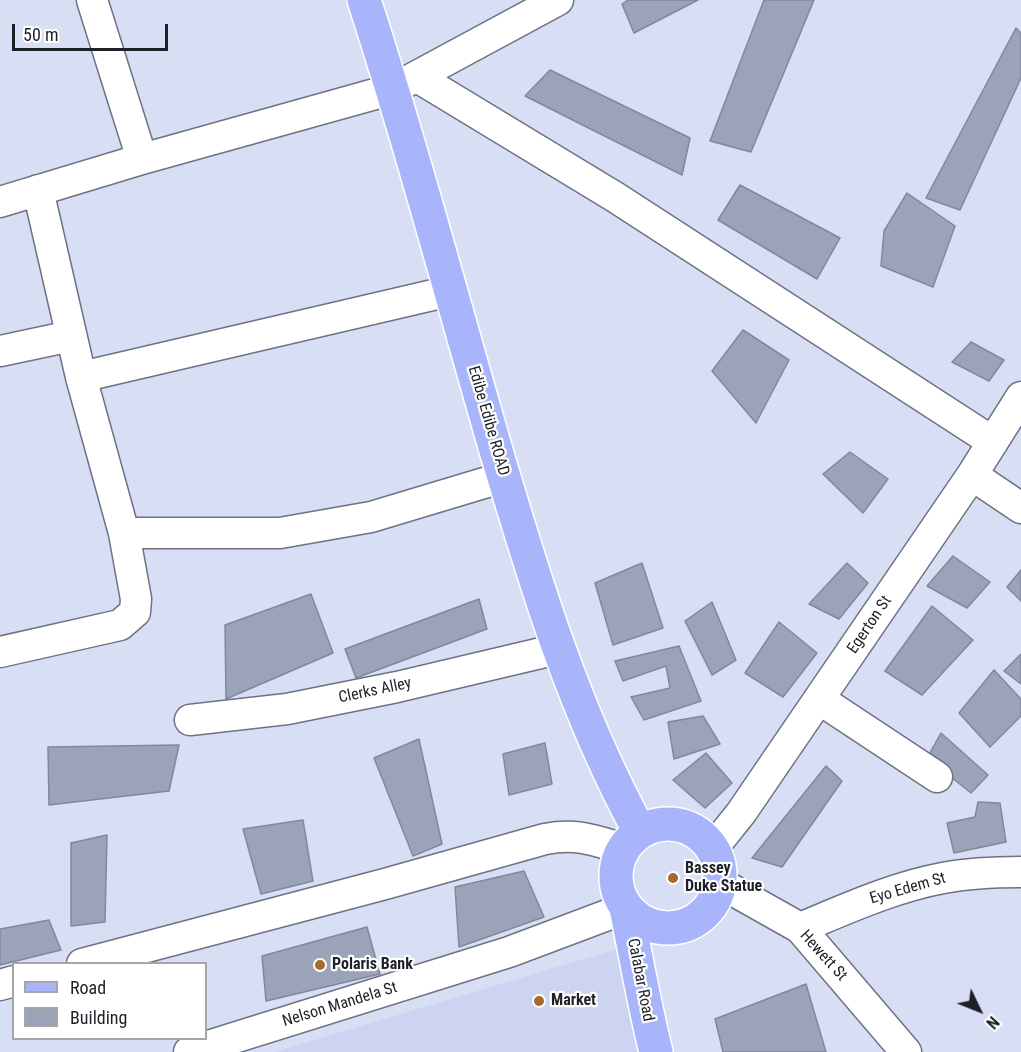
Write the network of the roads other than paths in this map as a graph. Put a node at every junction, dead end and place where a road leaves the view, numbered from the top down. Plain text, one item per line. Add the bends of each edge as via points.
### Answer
1 (93, 0) edge
2 (364, 0) edge
3 (558, 0) edge
4 (405, 83) junction
5 (142, 159) junction
6 (38, 190) junction
7 (0, 202) edge
8 (450, 291) junction
9 (71, 336) junction
10 (0, 351) edge
11 (81, 377) junction
12 (1021, 397) edge
13 (993, 442) junction
14 (972, 475) junction
15 (504, 477) junction
16 (1021, 508) edge
17 (124, 533) junction
18 (558, 649) junction
19 (0, 652) edge
20 (819, 699) junction
21 (190, 720) dead end
22 (937, 777) dead end
23 (632, 840) junction
24 (713, 848) junction
25 (1021, 872) edge
26 (720, 883) junction
27 (626, 908) junction
28 (655, 928) junction
29 (800, 928) junction
30 (86, 962) edge
31 (189, 1052) edge
32 (656, 1052) edge
33 (675, 1052) edge
34 (906, 1052) edge

1 - 5 street
2 - 4 main road, Edibe Edibe ROAD
3 - 4 street
4 - 5 street
4 - 8 main road, Edibe Edibe ROAD
4 - 13 street via 615,198
5 - 6 street
6 - 7 street
6 - 9 street
8 - 11 street
8 - 15 main road, Edibe Edibe ROAD
9 - 10 street
9 - 11 street
11 - 17 street
12 - 13 street, Egerton St
13 - 14 street, Egerton St
14 - 16 street
14 - 20 street, Egerton St
15 - 17 street via 371,517 280,533
15 - 18 main road, Edibe Edibe ROAD
17 - 19 street via 135,612 120,625
18 - 21 street, Clerks Alley via 287,709
18 - 23 main road, Edibe Edibe ROAD via 615,787
20 - 22 street
20 - 24 street, Egerton St
23 - 24 main road via 655,826 672,824 688,827
23 - 27 main road via 617,863 618,894
23 - 30 street via 581,836 545,839
24 - 26 main road via 720,865
25 - 29 street, Eyo Edem St via 941,878 856,904
26 - 28 main road via 705,914 673,929
26 - 29 street, Hewett St
27 - 28 main road
27 - 31 street, Nelson Mandela St via 509,952
27 - 32 main road, Calabar Road
28 - 33 main road, Calabar Road via 665,1018
29 - 34 street, Hewett St

